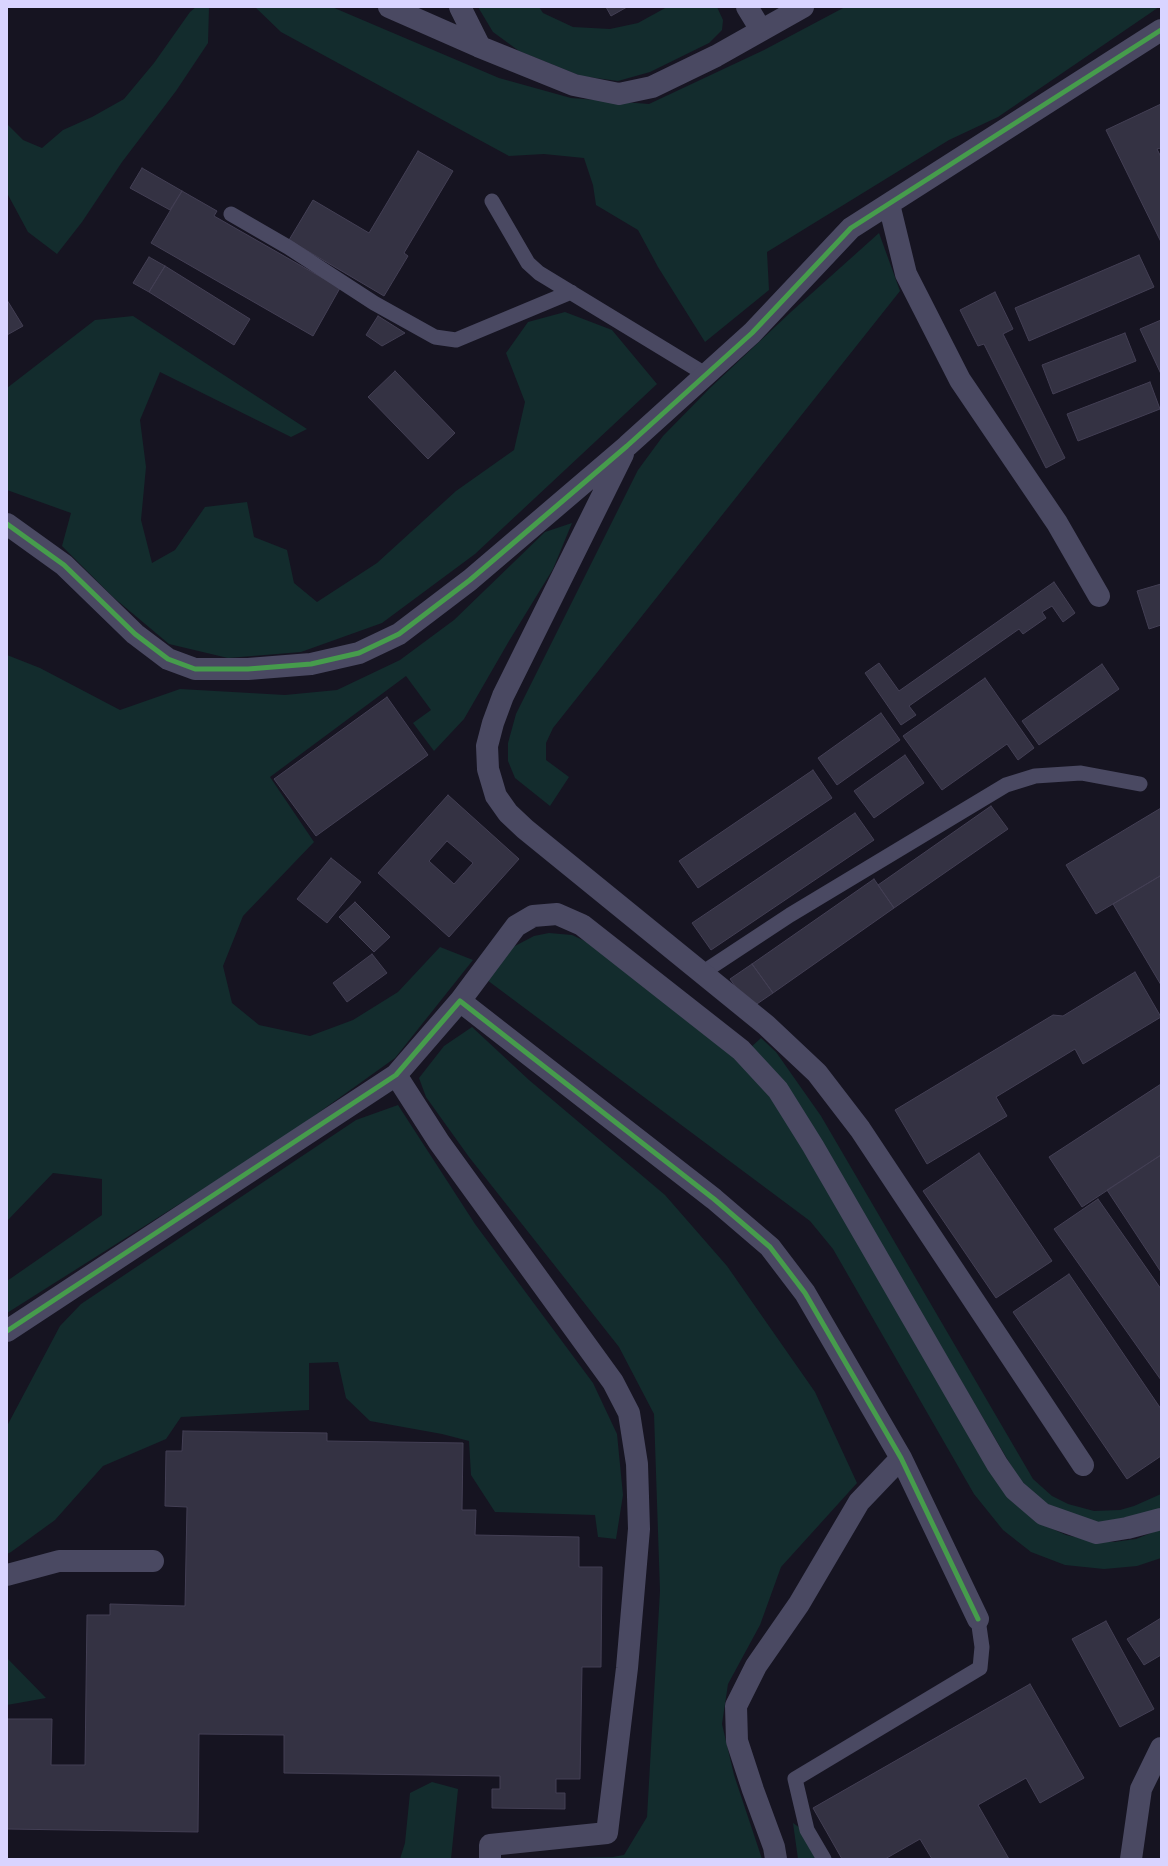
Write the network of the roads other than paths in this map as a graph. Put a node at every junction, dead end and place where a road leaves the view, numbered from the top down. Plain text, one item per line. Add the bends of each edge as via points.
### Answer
1 (389, 7) edge
2 (460, 7) edge
3 (747, 7) edge
4 (803, 7) edge
5 (761, 30) junction
6 (1161, 30) edge
7 (480, 47) junction
8 (492, 201) dead end
9 (889, 204) junction
10 (231, 214) dead end
11 (571, 292) junction
12 (705, 374) junction
13 (626, 446) junction
14 (7, 524) edge
15 (1099, 596) dead end
16 (1140, 784) dead end
17 (702, 973) junction
18 (460, 1002) junction
19 (396, 1075) junction
20 (7, 1331) edge
21 (901, 1458) junction
22 (1083, 1465) dead end
23 (1161, 1519) edge
24 (153, 1561) dead end
25 (7, 1575) edge
26 (978, 1619) joint
27 (1161, 1748) edge
28 (490, 1859) edge
29 (776, 1859) edge
30 (824, 1859) edge
31 (1131, 1859) edge

1 - 7 street
2 - 7 street
3 - 5 street
4 - 5 street
5 - 7 street via 716,56 652,87 619,94 574,85
6 - 9 street
8 - 11 lane via 528,263 539,273
9 - 12 street via 851,228 752,333
9 - 15 street via 906,274 960,380 1057,523
10 - 11 lane via 288,247 374,303 435,337 456,340
11 - 12 lane
12 - 13 street
13 - 14 street via 470,580 399,634 359,653 311,664 195,669 168,659 135,634 64,565
13 - 17 street via 504,696 487,746 488,769 496,796 514,819
16 - 17 lane via 1081,773 1035,776 1006,785 790,915
17 - 22 street via 766,1025 818,1073 860,1129
18 - 19 street
18 - 21 street via 720,1204 770,1247 805,1293
18 - 23 street via 516,926 533,916 557,914 582,925 741,1050 778,1090 997,1464 1015,1490 1043,1514 1097,1533
19 - 20 street
19 - 28 street via 439,1142 613,1382 629,1413 637,1464 639,1529 627,1668 607,1833 490,1845
21 - 26 street
21 - 29 street via 859,1502 799,1604 756,1666 736,1706 738,1740
24 - 25 street via 59,1561
26 - 30 lane via 982,1647 980,1668 795,1779 807,1830
27 - 31 street via 1141,1789

